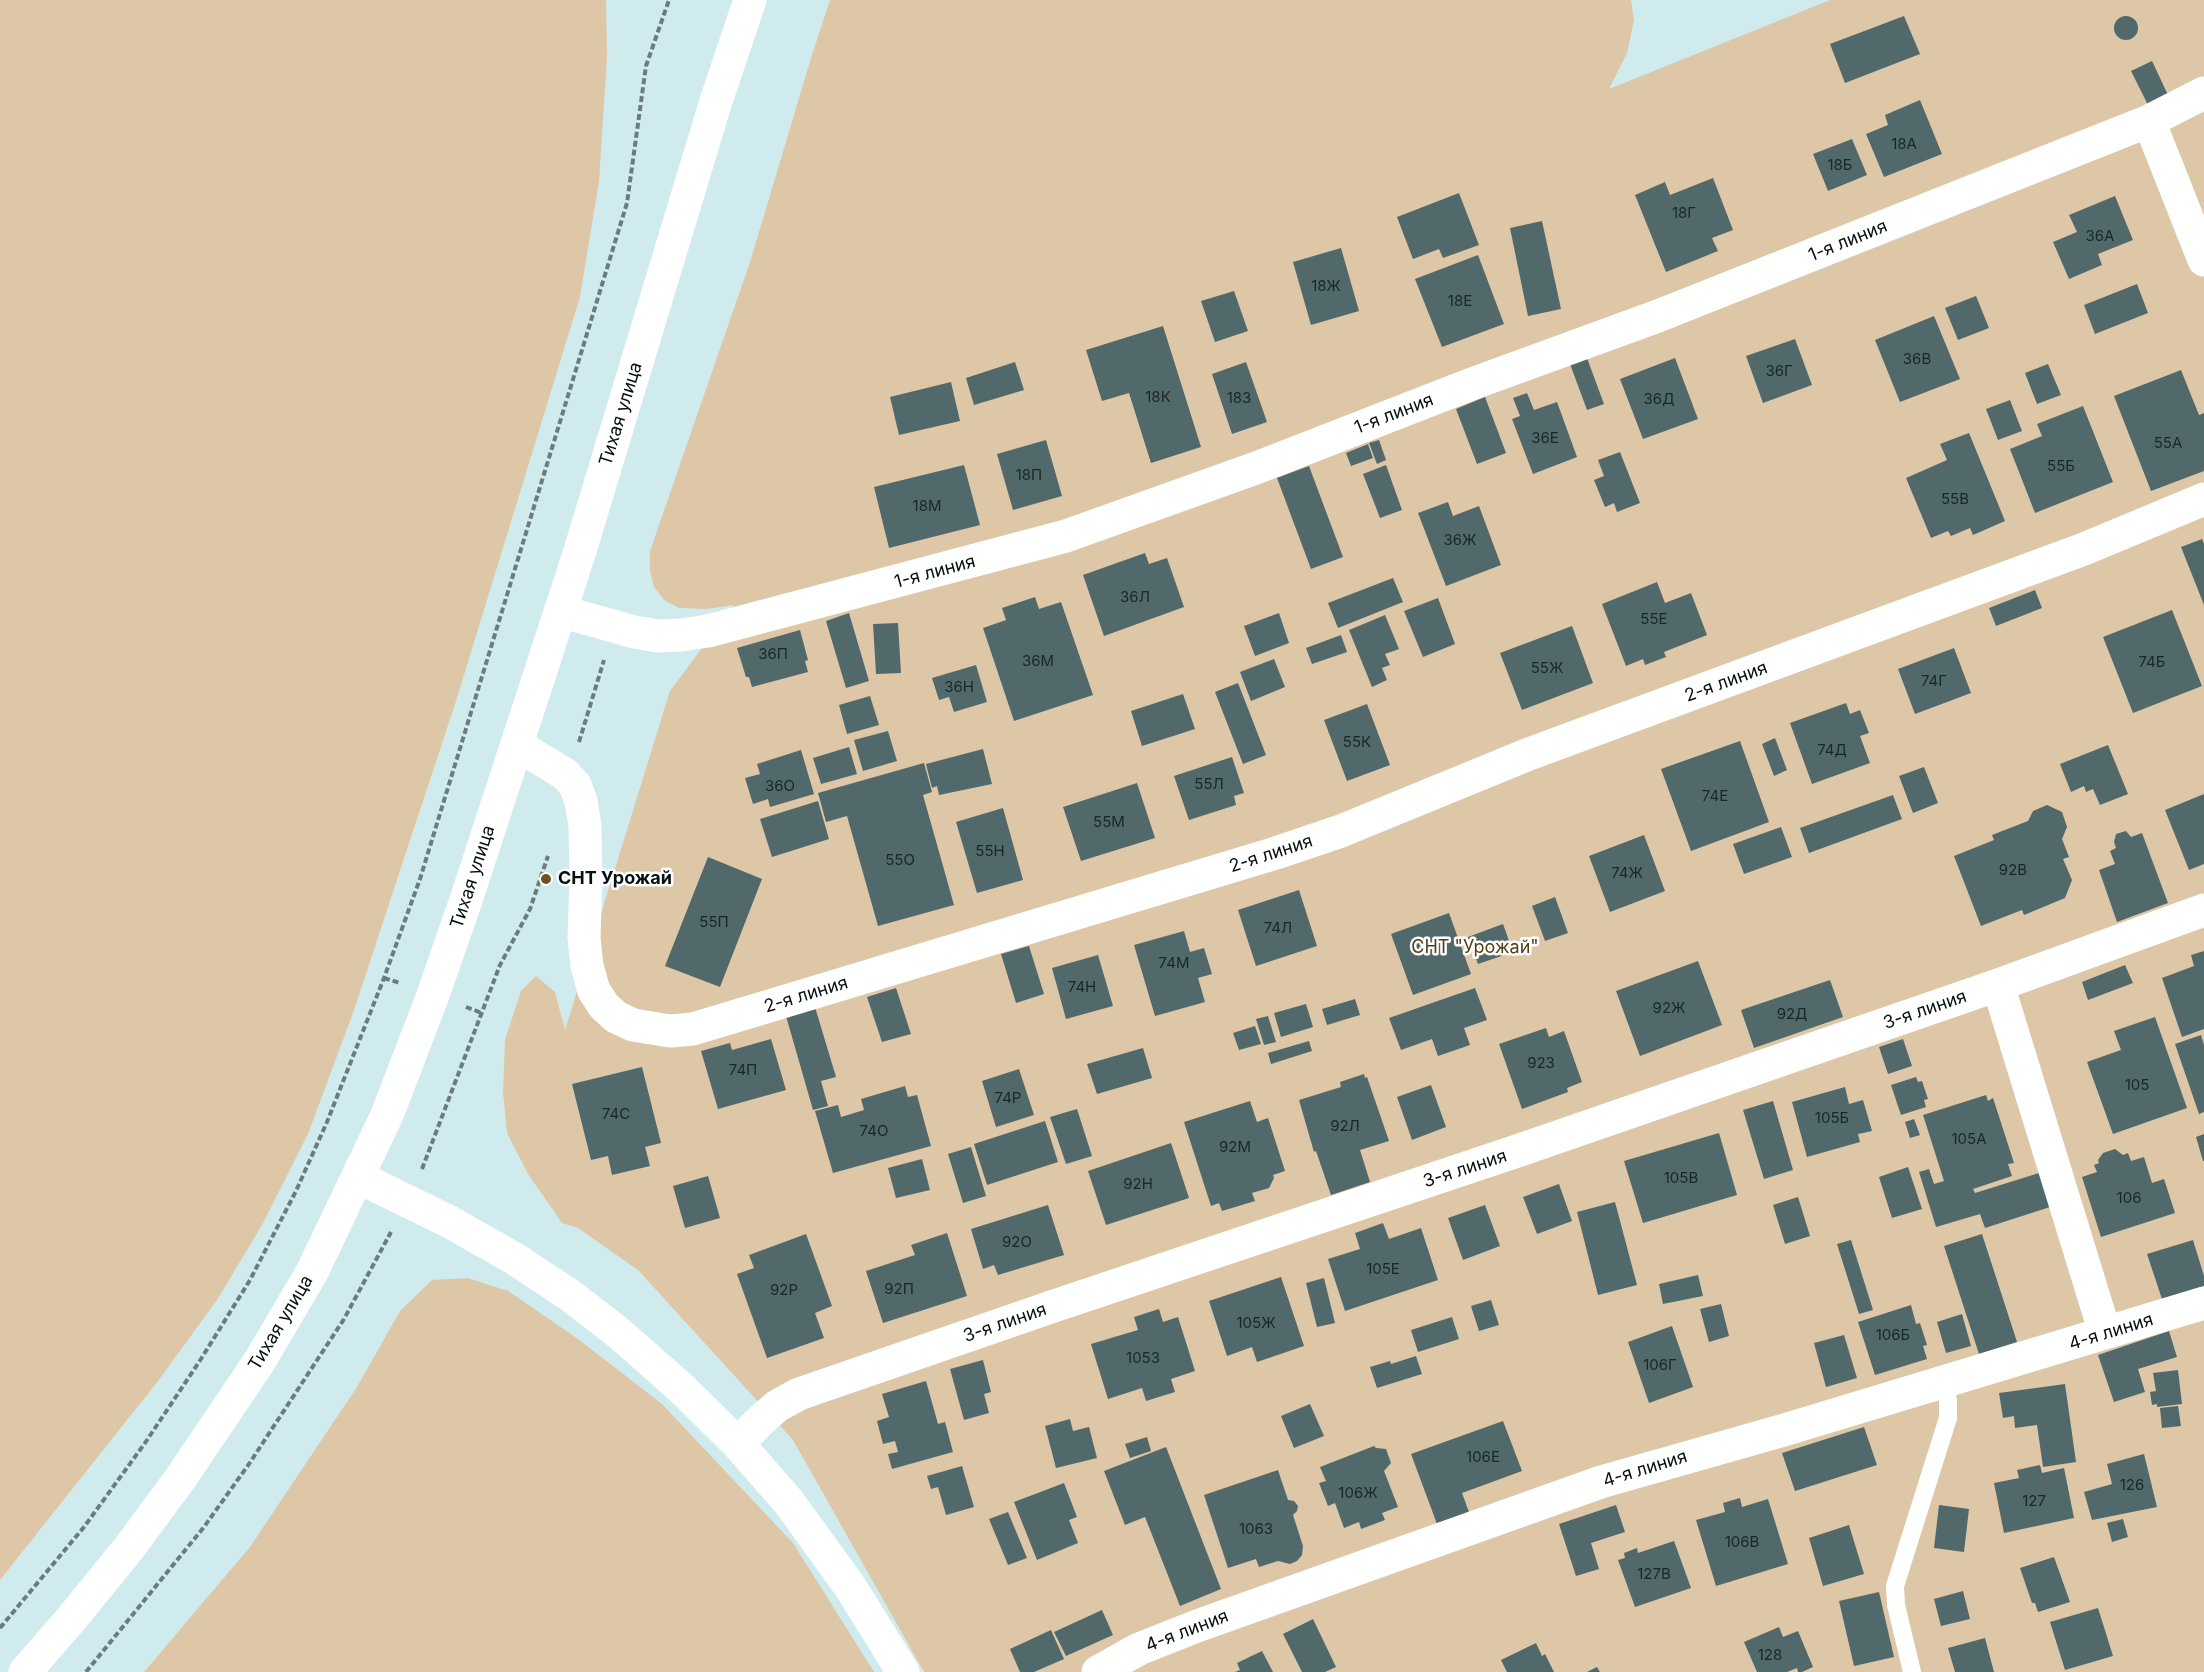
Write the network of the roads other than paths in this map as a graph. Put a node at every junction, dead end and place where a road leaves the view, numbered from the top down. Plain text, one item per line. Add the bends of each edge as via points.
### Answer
1 (750, 0) edge
2 (2204, 93) edge
3 (2149, 121) junction
4 (2204, 260) edge
5 (2204, 499) edge
6 (560, 611) junction
7 (517, 745) junction
8 (2204, 910) edge
9 (1998, 985) junction
10 (358, 1178) junction
11 (2204, 1304) edge
12 (2105, 1334) junction
13 (1944, 1383) junction
14 (738, 1443) junction
15 (25, 1672) edge
16 (903, 1672) edge
17 (1098, 1672) edge
18 (1912, 1672) edge

1 - 6 street, Тихая улица
2 - 3 street, 1-я линия
3 - 4 street
3 - 6 street, 1-я линия via 1658,316 1066,536 681,635 634,632
5 - 7 street, 2-я линия via 2084,549 1529,754 1341,831 693,1029 670,1031 633,1025 616,1017 594,991 586,966 584,938 586,868 581,801 566,774
6 - 7 street, Тихая улица
7 - 10 street, Тихая улица via 433,995
8 - 9 street, 3-я линия
9 - 12 street
9 - 14 street, 3-я линия via 800,1394 777,1406
10 - 14 street via 450,1222 571,1296 620,1334
10 - 15 street, Тихая улица via 312,1272 220,1420 129,1548
11 - 12 street, 4-я линия
12 - 13 street, 4-я линия
13 - 17 street, 4-я линия via 1601,1482 1197,1626 1139,1649
13 - 18 lane via 1948,1418 1895,1586
14 - 16 street via 789,1501 824,1549

